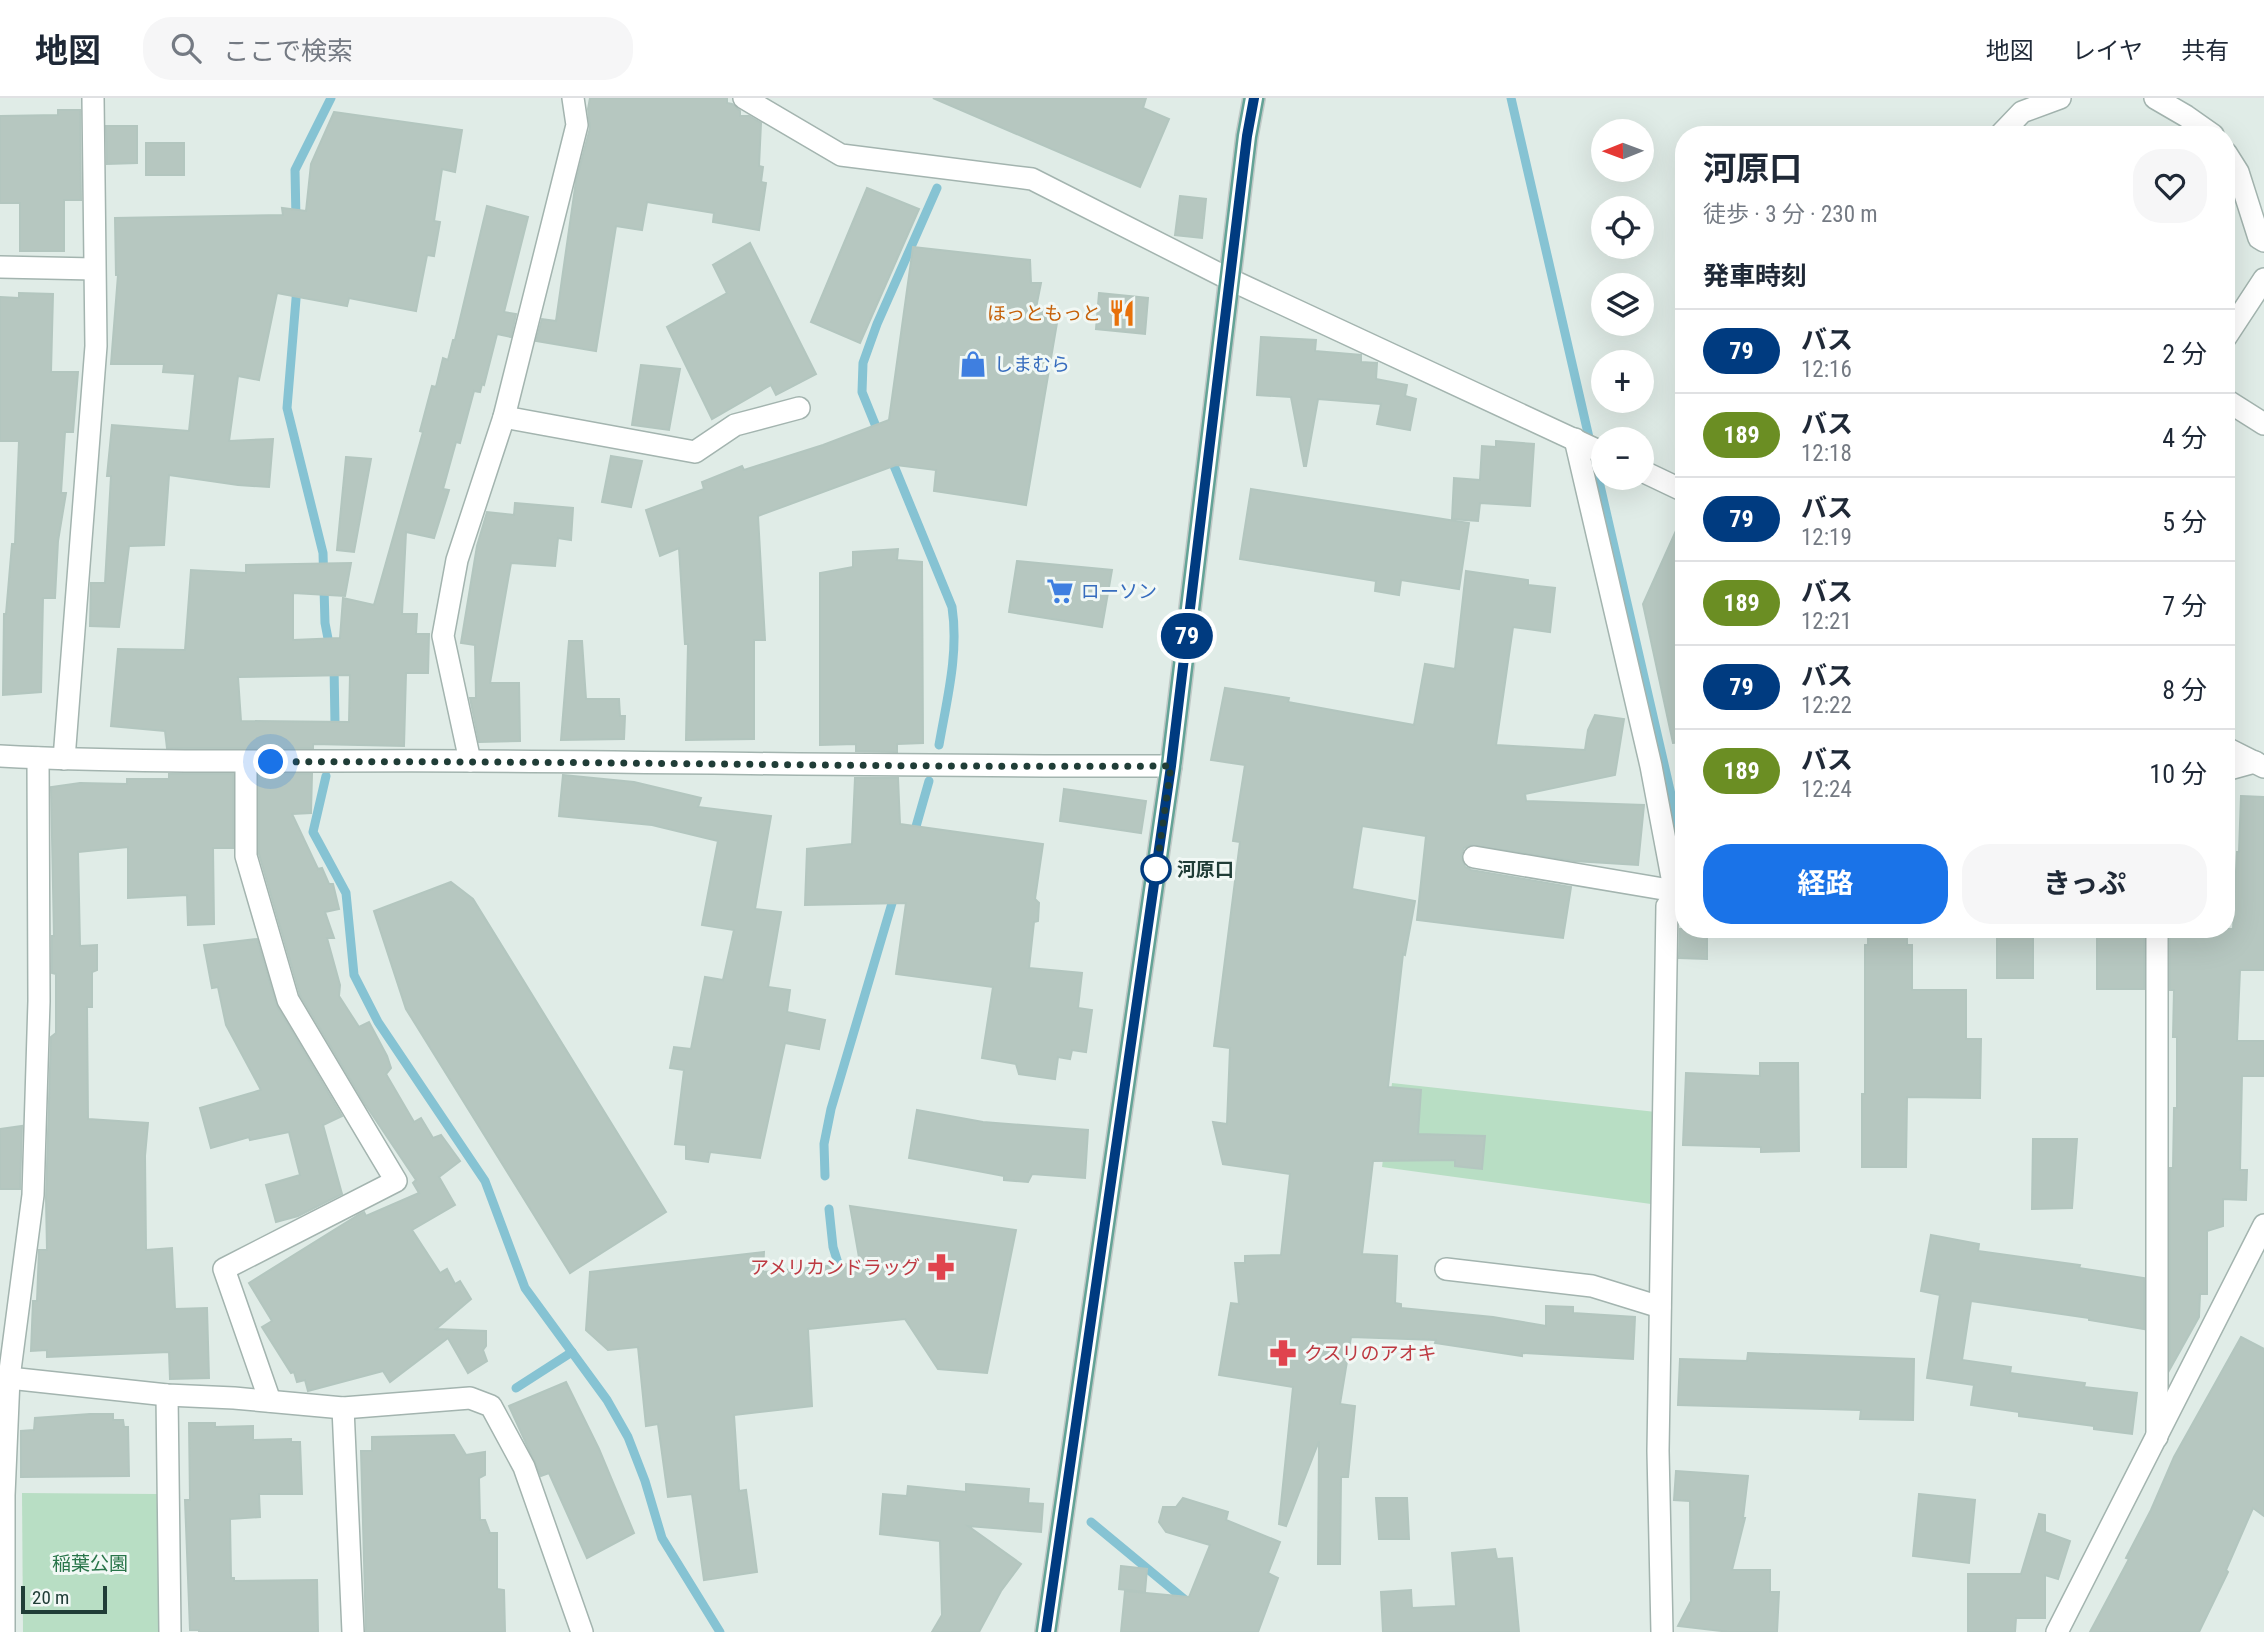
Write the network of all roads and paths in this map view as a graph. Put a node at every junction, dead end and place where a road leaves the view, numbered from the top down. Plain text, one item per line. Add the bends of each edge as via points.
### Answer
1 (93, 98) edge
2 (573, 98) edge
3 (744, 98) edge
4 (1254, 98) edge
5 (2060, 98) edge
6 (2155, 98) edge
7 (2009, 126) edge
8 (2200, 126) edge
9 (2235, 167) edge
10 (2264, 241) edge
11 (0, 267) edge
12 (94, 269) junction
13 (2264, 279) edge
14 (1231, 280) junction
15 (2235, 323) edge
16 (2235, 406) edge
17 (799, 408) dead end
18 (504, 417) junction
19 (2264, 424) edge
20 (1575, 439) junction
21 (1591, 447) edge
22 (1654, 477) edge
23 (1675, 487) edge
24 (2235, 752) edge
25 (0, 756) edge
26 (38, 758) junction
27 (64, 759) junction
28 (470, 761) junction
29 (246, 762) junction
30 (2260, 764) edge
31 (1171, 766) junction
32 (2235, 768) edge
33 (1474, 857) dead end
34 (1675, 880) edge
35 (1675, 898) edge
36 (1675, 901) edge
37 (2157, 938) edge
38 (2264, 1225) edge
39 (1446, 1269) dead end
40 (1660, 1307) junction
41 (7, 1334) edge
42 (9, 1378) junction
43 (167, 1395) junction
44 (270, 1401) junction
45 (343, 1408) junction
46 (2157, 1437) junction
47 (2, 1495) edge
48 (4, 1632) edge
49 (170, 1632) edge
50 (353, 1632) edge
51 (582, 1632) edge
52 (1046, 1632) edge
53 (1662, 1632) edge
54 (2057, 1632) edge

1 - 12 street
2 - 18 street via 577,125
3 - 14 street via 841,156 1032,179
4 - 14 main road
5 - 7 street via 2022,113
6 - 8 street
9 - 10 street via 2259,238
11 - 12 street
12 - 27 street via 96,346
13 - 15 street
14 - 20 street
14 - 31 main road
16 - 19 street
17 - 18 street via 735,425 695,452
18 - 28 street via 457,561 443,636
20 - 21 street
20 - 34 street
22 - 23 street
24 - 30 street
25 - 26 street
26 - 27 street
26 - 41 street via 33,1195
27 - 29 street
28 - 29 street
28 - 31 street
29 - 44 street via 246,856 288,1000 396,1181 224,1269
30 - 32 street
31 - 52 main road
33 - 35 street
36 - 40 street via 1667,906
37 - 46 street
38 - 46 street
39 - 40 street via 1592,1286
40 - 53 street
41 - 42 street
42 - 43 street
42 - 47 street
43 - 44 street
43 - 49 street
44 - 45 street
45 - 50 street
45 - 51 street via 470,1398 491,1406 524,1467
46 - 54 street
47 - 48 street

